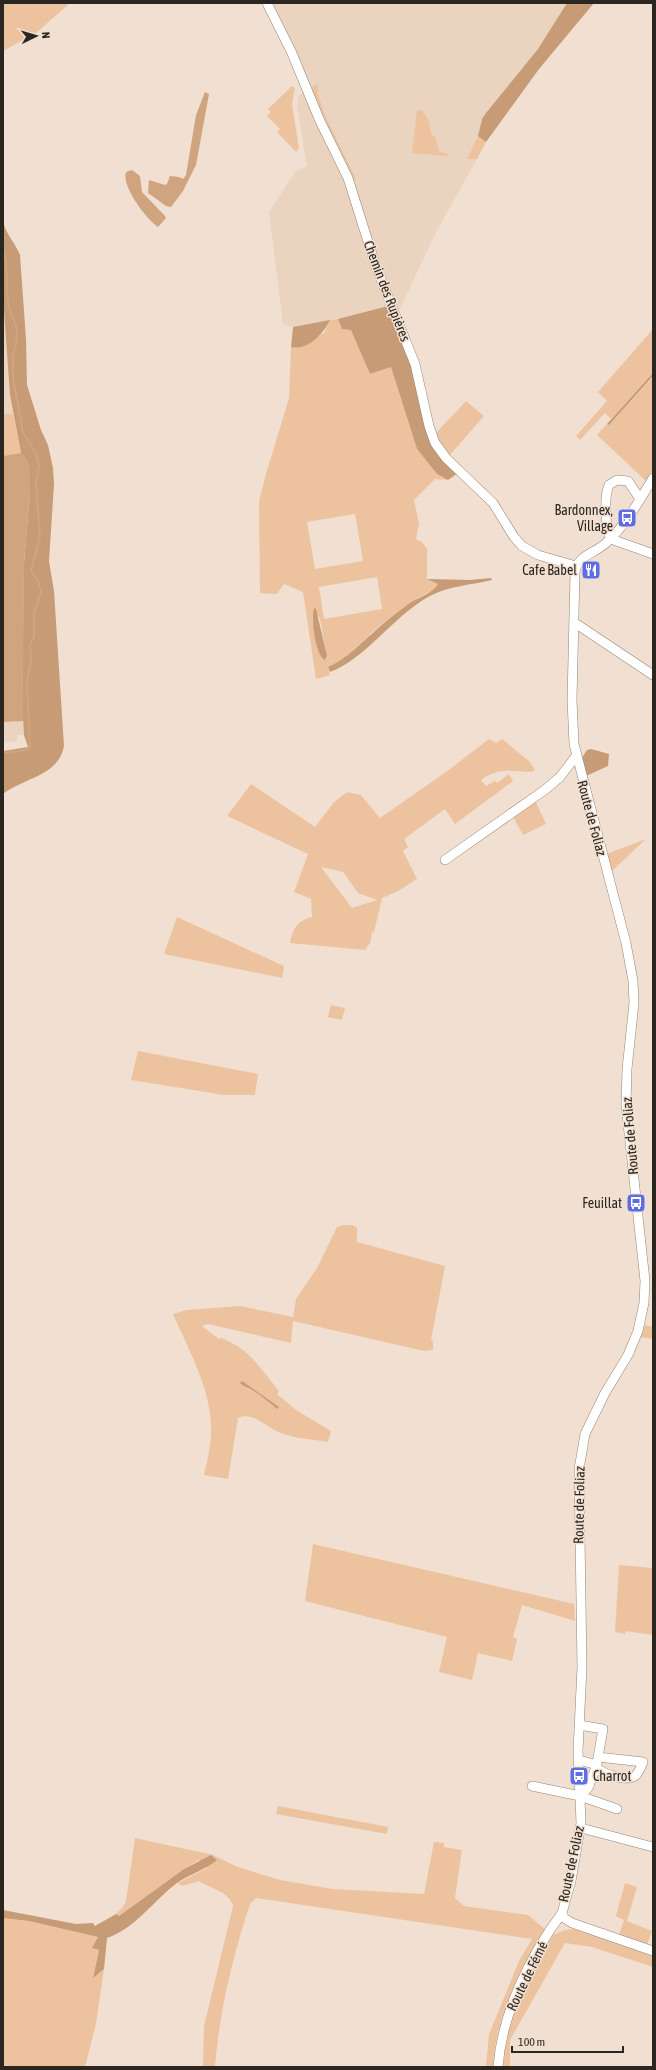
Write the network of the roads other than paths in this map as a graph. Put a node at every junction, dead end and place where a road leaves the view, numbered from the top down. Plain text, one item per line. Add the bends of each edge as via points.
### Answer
1 (267, 3) edge
2 (653, 478) edge
3 (640, 499) junction
4 (611, 539) junction
5 (653, 554) edge
6 (576, 566) junction
7 (575, 623) junction
8 (653, 675) edge
9 (576, 756) junction
10 (445, 860) dead end
11 (579, 1726) junction
12 (579, 1760) junction
13 (597, 1764) junction
14 (532, 1786) dead end
15 (580, 1796) junction
16 (617, 1809) dead end
17 (581, 1828) junction
18 (653, 1847) edge
19 (562, 1913) junction
20 (653, 1951) edge
21 (498, 2067) edge

1 - 6 street, Chemin des Rupières via 348,178 376,267 415,364 435,443 446,458 493,503 517,541 538,555
2 - 3 street
3 - 4 street
3 - 4 street via 628,481 617,480 609,485 606,500 607,530
4 - 5 street
4 - 6 street via 582,558
6 - 7 street, Route de Foliaz
7 - 8 street
7 - 9 street, Route de Foliaz via 572,714
9 - 10 street via 560,777 546,789
9 - 11 street, Route de Foliaz via 626,944 633,981 634,1003 626,1106 645,1282 644,1303 635,1340 591,1421 581,1452 577,1482 582,1667
11 - 12 street, Route de Foliaz
11 - 13 street via 603,1729
12 - 13 street
12 - 15 street, Route de Foliaz
13 - 15 street via 588,1788
14 - 15 street
15 - 16 street
15 - 17 street, Route de Foliaz
17 - 18 street
17 - 19 street, Route de Foliaz
19 - 20 street via 572,1924
19 - 21 street, Route de Fémé via 538,1951 511,2004 502,2031

